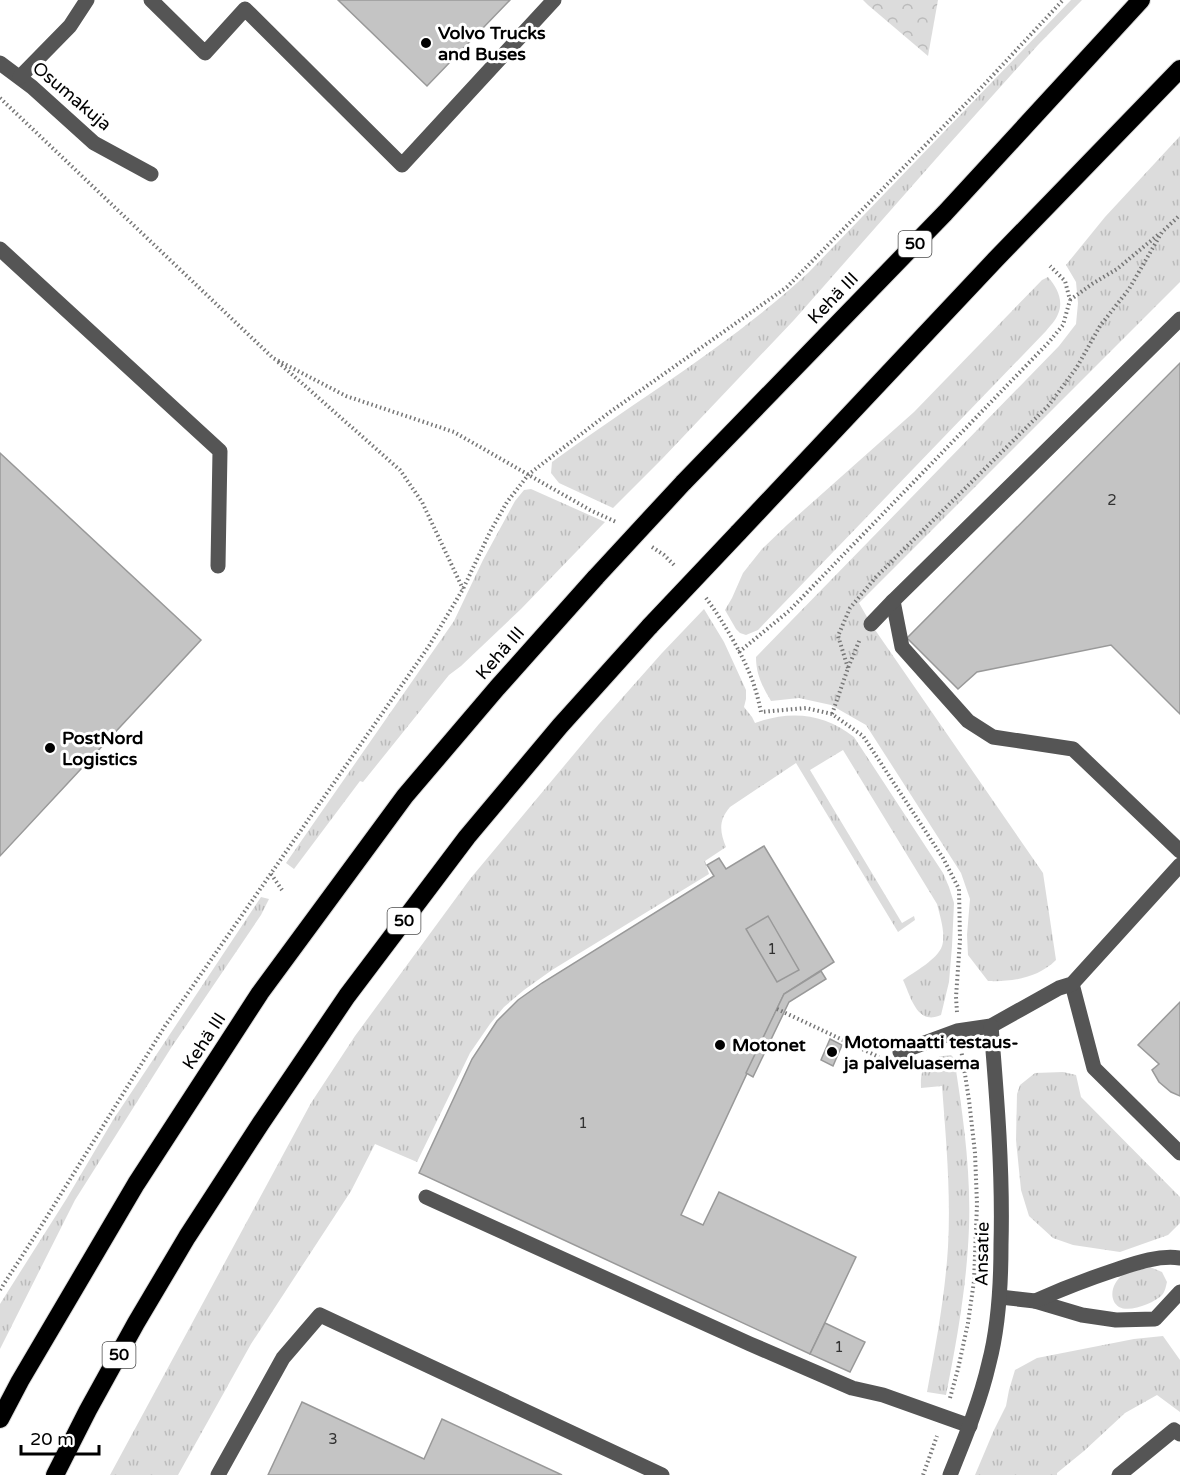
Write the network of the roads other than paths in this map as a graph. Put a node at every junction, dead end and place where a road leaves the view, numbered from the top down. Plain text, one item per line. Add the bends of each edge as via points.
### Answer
1 (87, 0) edge
2 (151, 0) edge
3 (554, 0) edge
4 (1141, 0) edge
5 (0, 63) edge
6 (1180, 69) edge
7 (20, 77) junction
8 (151, 174) dead end
9 (0, 249) edge
10 (1180, 319) edge
11 (218, 566) dead end
12 (893, 601) junction
13 (871, 624) road end
14 (1180, 851) edge
15 (1180, 865) edge
16 (1072, 984) junction
17 (991, 1026) junction
18 (900, 1052) dead end
19 (1180, 1153) edge
20 (426, 1197) dead end
21 (1180, 1257) edge
22 (1180, 1292) edge
23 (1000, 1297) junction
24 (1035, 1300) junction
25 (0, 1419) edge
26 (970, 1426) junction
27 (1180, 1434) edge
28 (56, 1475) edge
29 (218, 1475) edge
30 (662, 1475) edge
31 (950, 1475) edge
32 (1119, 1475) edge

1 - 7 street via 70,26
2 - 3 street via 205,53 245,9 402,165
4 - 25 highway, Kehä III / 50, bridge via 945,213 596,577 405,796 260,993 136,1184
5 - 7 street, Osumakuja
6 - 28 highway, 50, bridge via 650,626 467,837 347,996 261,1123 125,1342
7 - 8 street, Osumakuja via 94,143
9 - 11 street via 220,451
10 - 12 street
12 - 13 street
12 - 14 street via 902,647 969,721 993,737 1073,749
15 - 16 street
16 - 17 street
16 - 19 street via 1094,1068
17 - 18 street via 957,1031
17 - 23 street, Ansatie via 999,1111
20 - 26 street via 852,1389 883,1395
21 - 24 street via 1133,1264
22 - 24 street via 1155,1319 1116,1320 1082,1315
23 - 24 street
23 - 26 street, Ansatie via 990,1362
26 - 31 street, Ansatie
27 - 32 street via 1174,1431
29 - 30 street via 283,1358 320,1315

